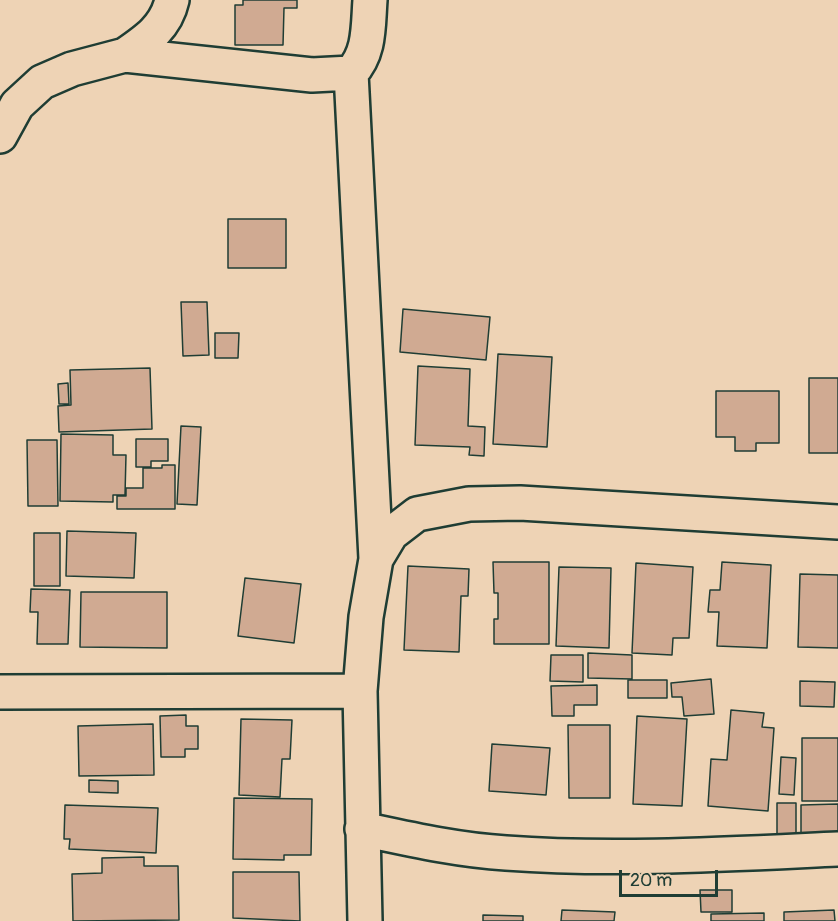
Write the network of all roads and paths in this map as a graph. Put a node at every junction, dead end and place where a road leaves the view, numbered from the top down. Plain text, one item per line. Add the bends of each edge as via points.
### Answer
1 (172, 0) edge
2 (370, 0) edge
3 (125, 55) junction
4 (351, 73) junction
5 (0, 136) edge
6 (838, 522) edge
7 (376, 559) junction
8 (360, 691) junction
9 (0, 692) edge
10 (362, 829) junction
11 (838, 849) edge
12 (365, 921) edge

1 - 3 street via 168,16 151,37
2 - 4 street via 367,44 362,62
3 - 4 street via 312,75
3 - 5 street via 72,69 42,82 17,105
4 - 7 street
6 - 7 street via 520,503 469,504 417,514 392,534
7 - 8 street
8 - 9 street
8 - 10 street
10 - 11 street via 432,844 506,853 633,855
10 - 12 street

